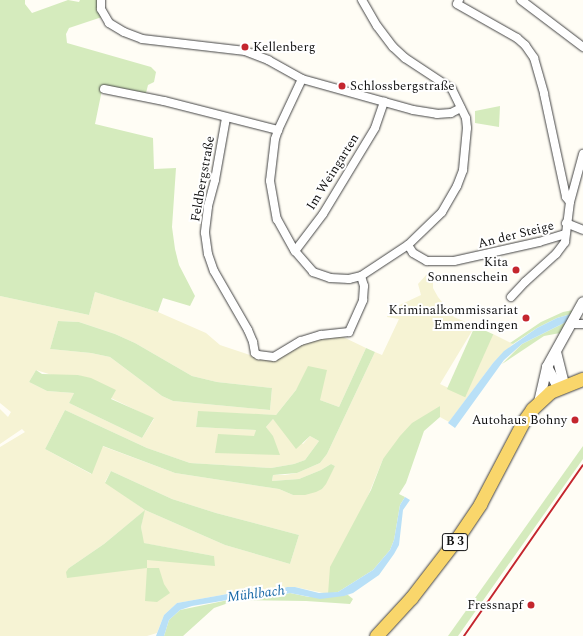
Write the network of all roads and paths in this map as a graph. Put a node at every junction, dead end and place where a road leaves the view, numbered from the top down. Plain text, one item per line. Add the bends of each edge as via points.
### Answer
1 (101, 0) edge
2 (362, 0) edge
3 (459, 0) edge
4 (521, 0) edge
5 (583, 48) edge
6 (302, 79) junction
7 (104, 89) dead end
8 (384, 102) junction
9 (461, 108) junction
10 (226, 118) junction
11 (278, 130) junction
12 (583, 154) edge
13 (570, 202) junction
14 (566, 223) junction
15 (583, 230) edge
16 (565, 234) junction
17 (408, 245) junction
18 (295, 251) junction
19 (361, 276) junction
20 (511, 297) dead end
21 (583, 302) edge
22 (572, 324) junction
23 (583, 324) edge
24 (556, 352) junction
25 (547, 367) junction
26 (583, 379) edge
27 (564, 385) junction
28 (538, 402) junction
29 (376, 636) edge

1 - 6 street via 101,9 109,23 124,32 142,39 244,51 268,60
2 - 9 street via 393,47 452,89
3 - 13 street via 457,4 517,38 534,58 566,197
4 - 5 street
6 - 8 street
6 - 11 street
7 - 10 street via 164,101
8 - 9 street via 437,114 451,113
8 - 18 street, Im Weingarten via 375,128 323,214
9 - 17 street via 466,118 467,141 463,170 457,186 442,212
10 - 11 street
10 - 19 street, Feldbergstraße via 205,233 214,271 248,330 255,353 274,356 307,339 349,332 363,300 364,286
11 - 18 street via 270,181 280,225
12 - 13 street
13 - 14 street
14 - 15 street, An der Steige
14 - 16 street
16 - 17 street, An der Steige via 454,261 427,261 413,253
16 - 20 street via 565,242 556,254
17 - 19 street
18 - 19 street via 308,267 322,276 340,279
21 - 22 street
22 - 23 street
22 - 24 street
24 - 25 street
24 - 27 street
25 - 27 street via 556,383
25 - 28 street
26 - 27 main road, B 3
27 - 28 main road, B 3
28 - 29 main road, B 3 via 523,422 480,504 458,537 411,598

